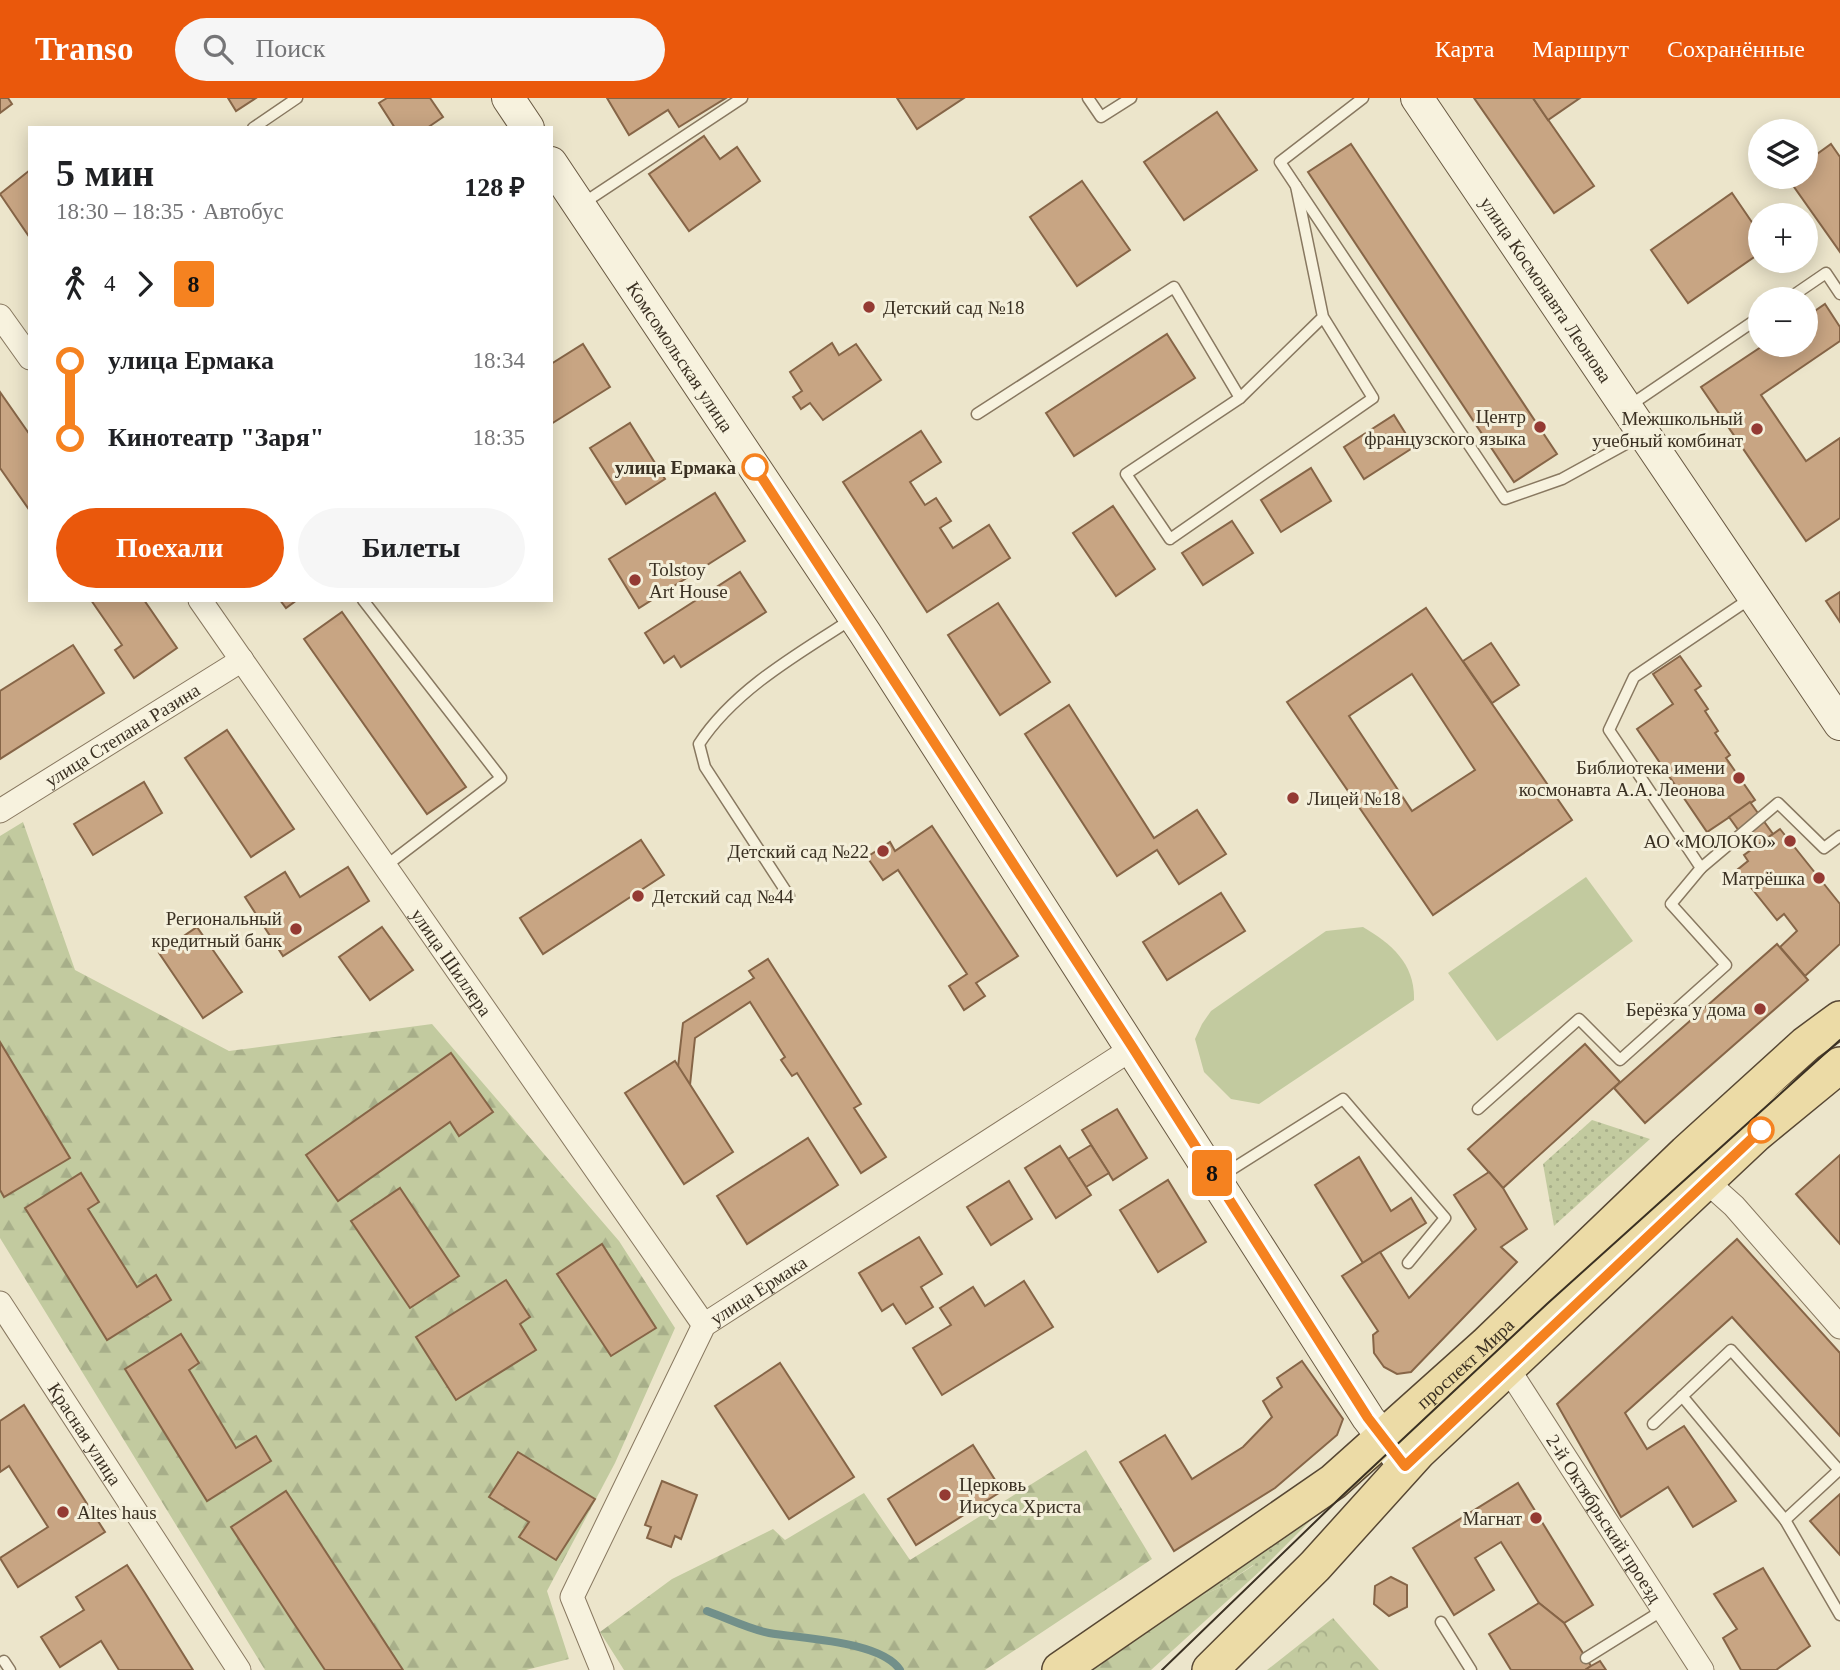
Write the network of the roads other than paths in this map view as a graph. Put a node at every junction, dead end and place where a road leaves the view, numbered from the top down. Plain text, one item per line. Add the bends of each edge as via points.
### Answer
1 (297, 98) edge
2 (508, 98) edge
3 (742, 98) edge
4 (1088, 98) edge
5 (1130, 98) edge
6 (1363, 98) edge
7 (1417, 98) edge
8 (256, 126) edge
9 (526, 126) edge
10 (553, 166) edge
11 (1296, 186) junction
12 (580, 206) junction
13 (1806, 287) edge
14 (1840, 294) edge
15 (0, 316) edge
16 (1323, 317) junction
17 (1748, 325) edge
18 (28, 355) edge
19 (1240, 398) junction
20 (1627, 407) junction
21 (977, 414) dead end
22 (1645, 434) junction
23 (1754, 596) junction
24 (201, 602) edge
25 (365, 602) edge
26 (855, 617) junction
27 (242, 660) junction
28 (1840, 724) edge
29 (0, 811) edge
30 (1840, 836) edge
31 (387, 865) junction
32 (1701, 868) junction
33 (789, 896) dead end
34 (1840, 1019) edge
35 (1133, 1048) junction
36 (1840, 1065) edge
37 (1478, 1109) dead end
38 (1216, 1180) junction
39 (1706, 1181) junction
40 (1408, 1263) dead end
41 (0, 1303) edge
42 (1837, 1317) edge
43 (704, 1325) junction
44 (1507, 1367) junction
45 (1682, 1396) junction
46 (1653, 1424) dead end
47 (1384, 1439) junction
48 (1405, 1466) junction
49 (1785, 1520) junction
50 (1664, 1610) junction
51 (1840, 1615) edge
52 (1441, 1622) dead end
53 (1586, 1658) dead end
54 (239, 1670) edge
55 (602, 1670) edge
56 (1060, 1670) edge
57 (1210, 1670) edge
58 (1471, 1670) edge
59 (1702, 1670) edge

1 - 8 lane
2 - 9 main road
3 - 12 lane
4 - 5 lane via 1101,117
6 - 11 lane via 1280,162
7 - 20 main road, улица Космонавта Леонова
10 - 12 main road, Комсомольская улица
11 - 16 lane
11 - 22 lane via 1505,499 1562,479
12 - 26 main road, Комсомольская улица
13 - 14 lane via 1826,273
15 - 18 street
16 - 19 lane
16 - 19 lane via 1373,398 1170,539 1126,474
17 - 20 lane
19 - 21 lane via 1174,287
20 - 22 main road, улица Космонавта Леонова
22 - 23 main road, улица Космонавта Леонова
23 - 28 main road, улица Космонавта Леонова
23 - 32 lane via 1634,677 1609,730
24 - 27 street, улица Шиллера
25 - 31 lane via 502,778
26 - 33 lane via 732,705 698,744 705,767
26 - 35 main road, Комсомольская улица
27 - 29 street, улица Степана Разина
27 - 31 street, улица Шиллера
30 - 32 lane via 1824,848 1778,803
31 - 43 street, улица Шиллера
32 - 37 lane via 1671,904 1726,965 1620,1059 1579,1019
34 - 47 main road, проспект Мира via 1686,1153
35 - 38 main road, Комсомольская улица
35 - 43 street, улица Ермака
36 - 39 main road, проспект Мира
38 - 40 lane via 1343,1099 1445,1218
38 - 47 main road, Комсомольская улица
39 - 42 street
39 - 44 main road, проспект Мира
41 - 54 street, Красная улица
43 - 55 street, улица Ермака via 572,1597
44 - 48 main road, проспект Мира
44 - 50 street, 2-й Октябрьский проезд
45 - 46 lane
45 - 49 lane
45 - 49 lane via 1731,1350 1839,1470
47 - 48 main road, Комсомольская улица
47 - 56 main road, проспект Мира via 1333,1482
48 - 57 main road, проспект Мира via 1315,1566
49 - 51 lane
50 - 53 lane
50 - 59 street, 2-й Октябрьский проезд
52 - 58 lane

